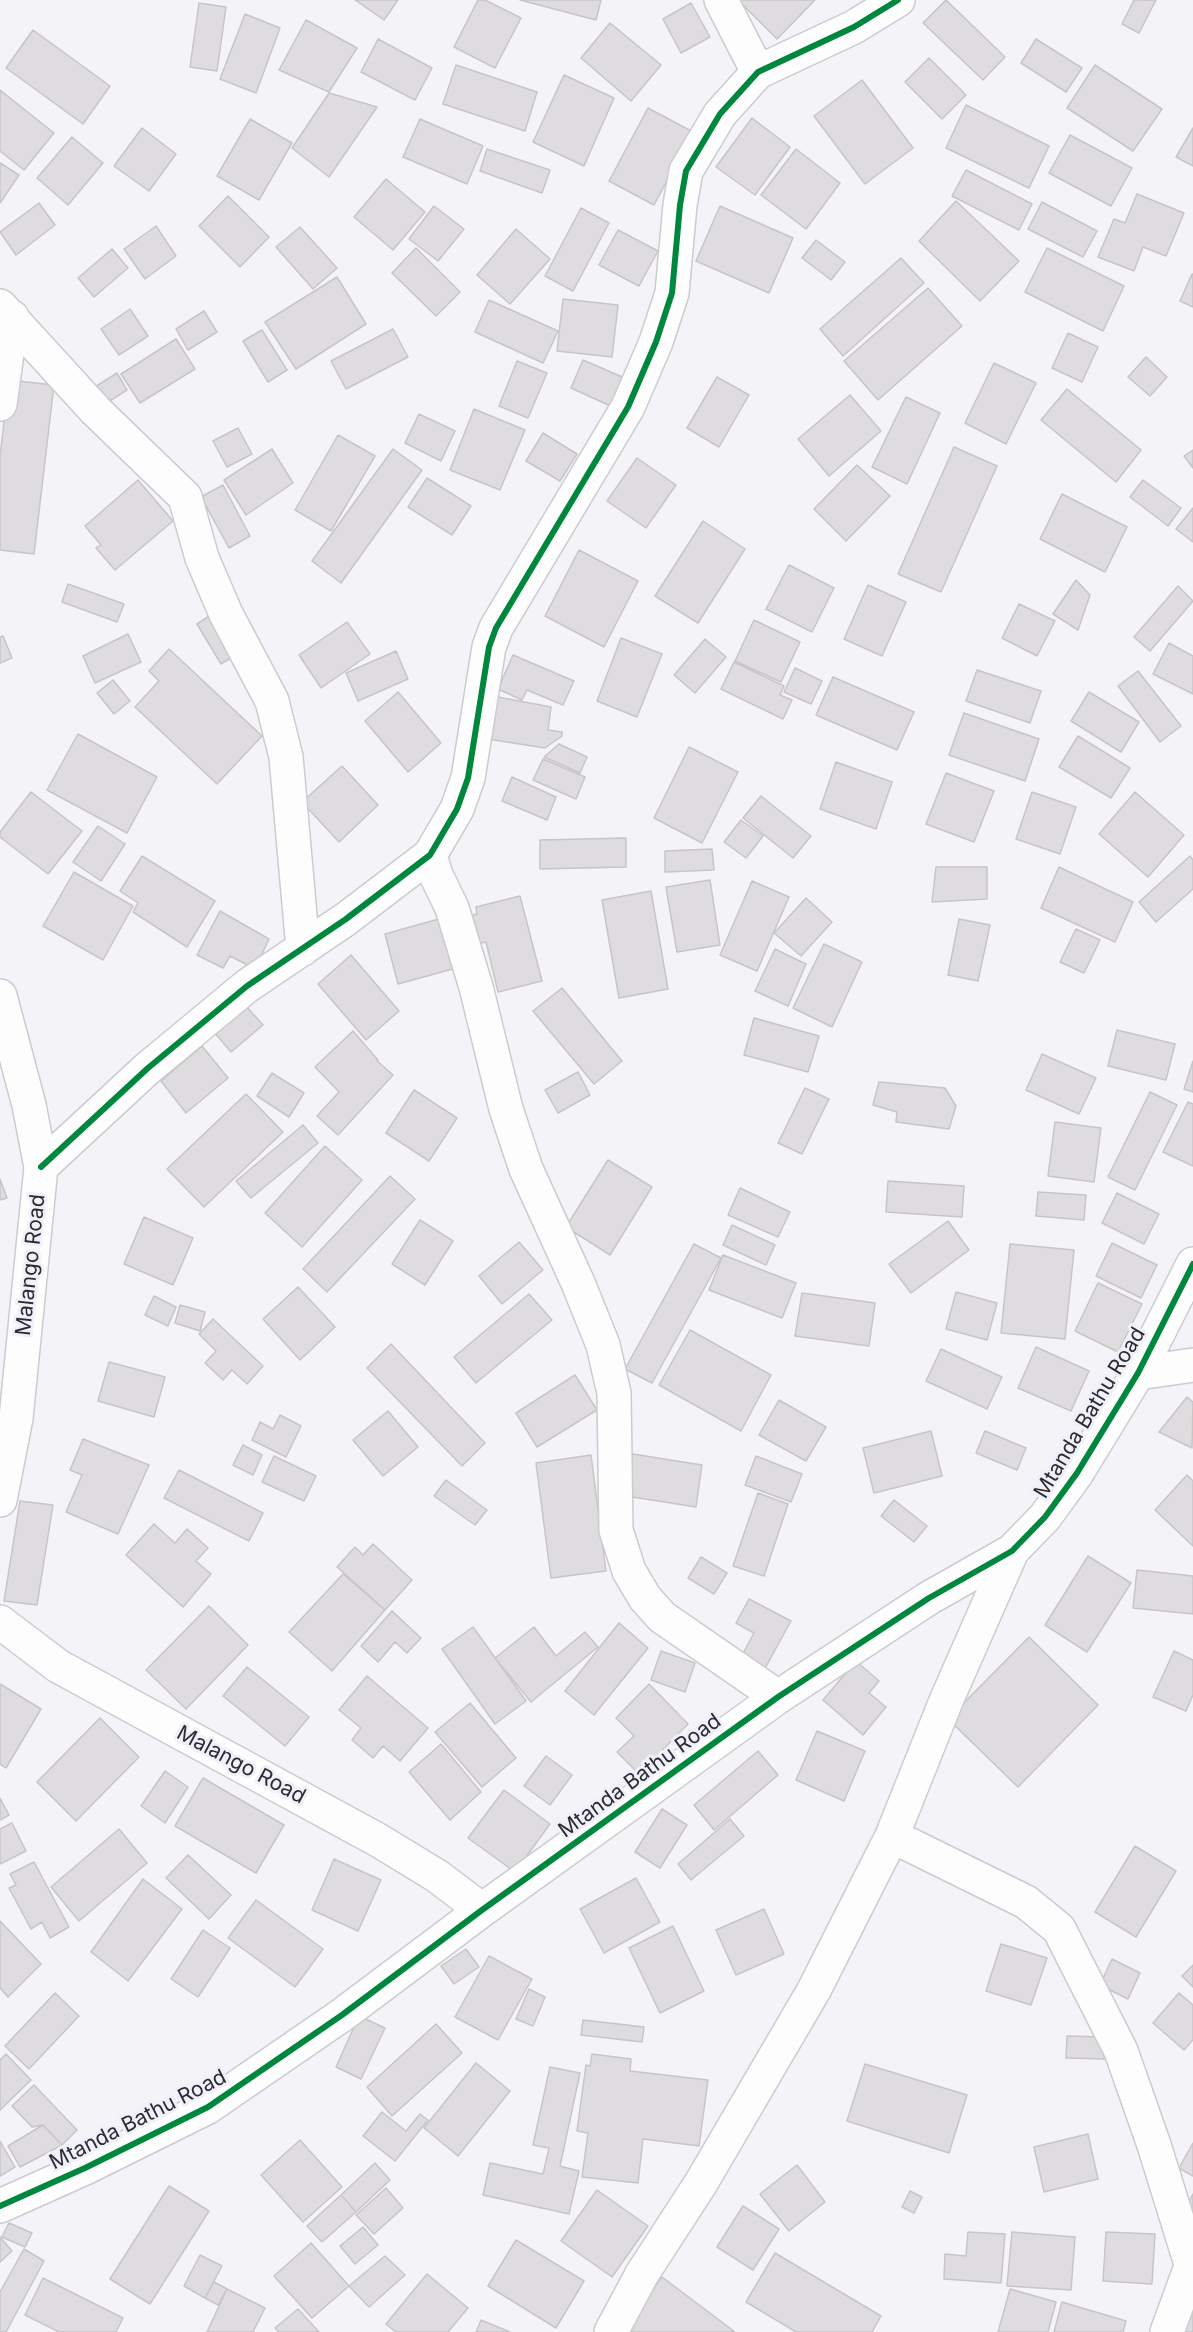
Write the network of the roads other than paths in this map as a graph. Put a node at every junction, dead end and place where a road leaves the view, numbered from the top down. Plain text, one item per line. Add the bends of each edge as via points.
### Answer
1 (721, 0) edge
2 (898, 0) edge
3 (758, 72) junction
4 (6, 311) edge
5 (0, 404) edge
6 (430, 855) junction
7 (303, 949) junction
8 (0, 996) edge
9 (41, 1167) junction
10 (1193, 1264) edge
11 (11, 1356) edge
12 (1193, 1365) edge
13 (1138, 1373) junction
14 (0, 1500) edge
15 (1012, 1551) junction
16 (0, 1622) edge
17 (778, 1697) junction
18 (892, 1836) junction
19 (482, 1910) junction
20 (0, 2206) edge
21 (1192, 2262) edge
22 (611, 2332) edge
23 (1167, 2332) edge

1 - 3 street
2 - 3 street via 854,27
3 - 6 street via 720,114 686,171 672,293 656,342 628,407 496,628 489,647 468,778 457,809
4 - 5 street
4 - 7 street via 96,411 184,497 202,558 226,614 272,701 286,757
6 - 7 street
6 - 17 street via 452,908 526,1169 603,1345 614,1393 616,1530 629,1571 662,1617
7 - 9 street via 247,986 148,1068
8 - 9 street, Malango Road
9 - 11 street, Malango Road
10 - 13 street, Mtanda Bathu Road
11 - 14 street, Malango Road via 16,1418
12 - 13 street
13 - 15 street, Mtanda Bathu Road via 1077,1473
15 - 17 street, Mtanda Bathu Road via 929,1598
15 - 18 street
16 - 19 street, Malango Road via 58,1666 378,1840 437,1876
17 - 19 street, Mtanda Bathu Road
18 - 21 street via 1026,1902 1059,1929 1121,2051
18 - 22 street via 814,1990
19 - 20 street, Mtanda Bathu Road via 342,2015 208,2107
21 - 23 street

